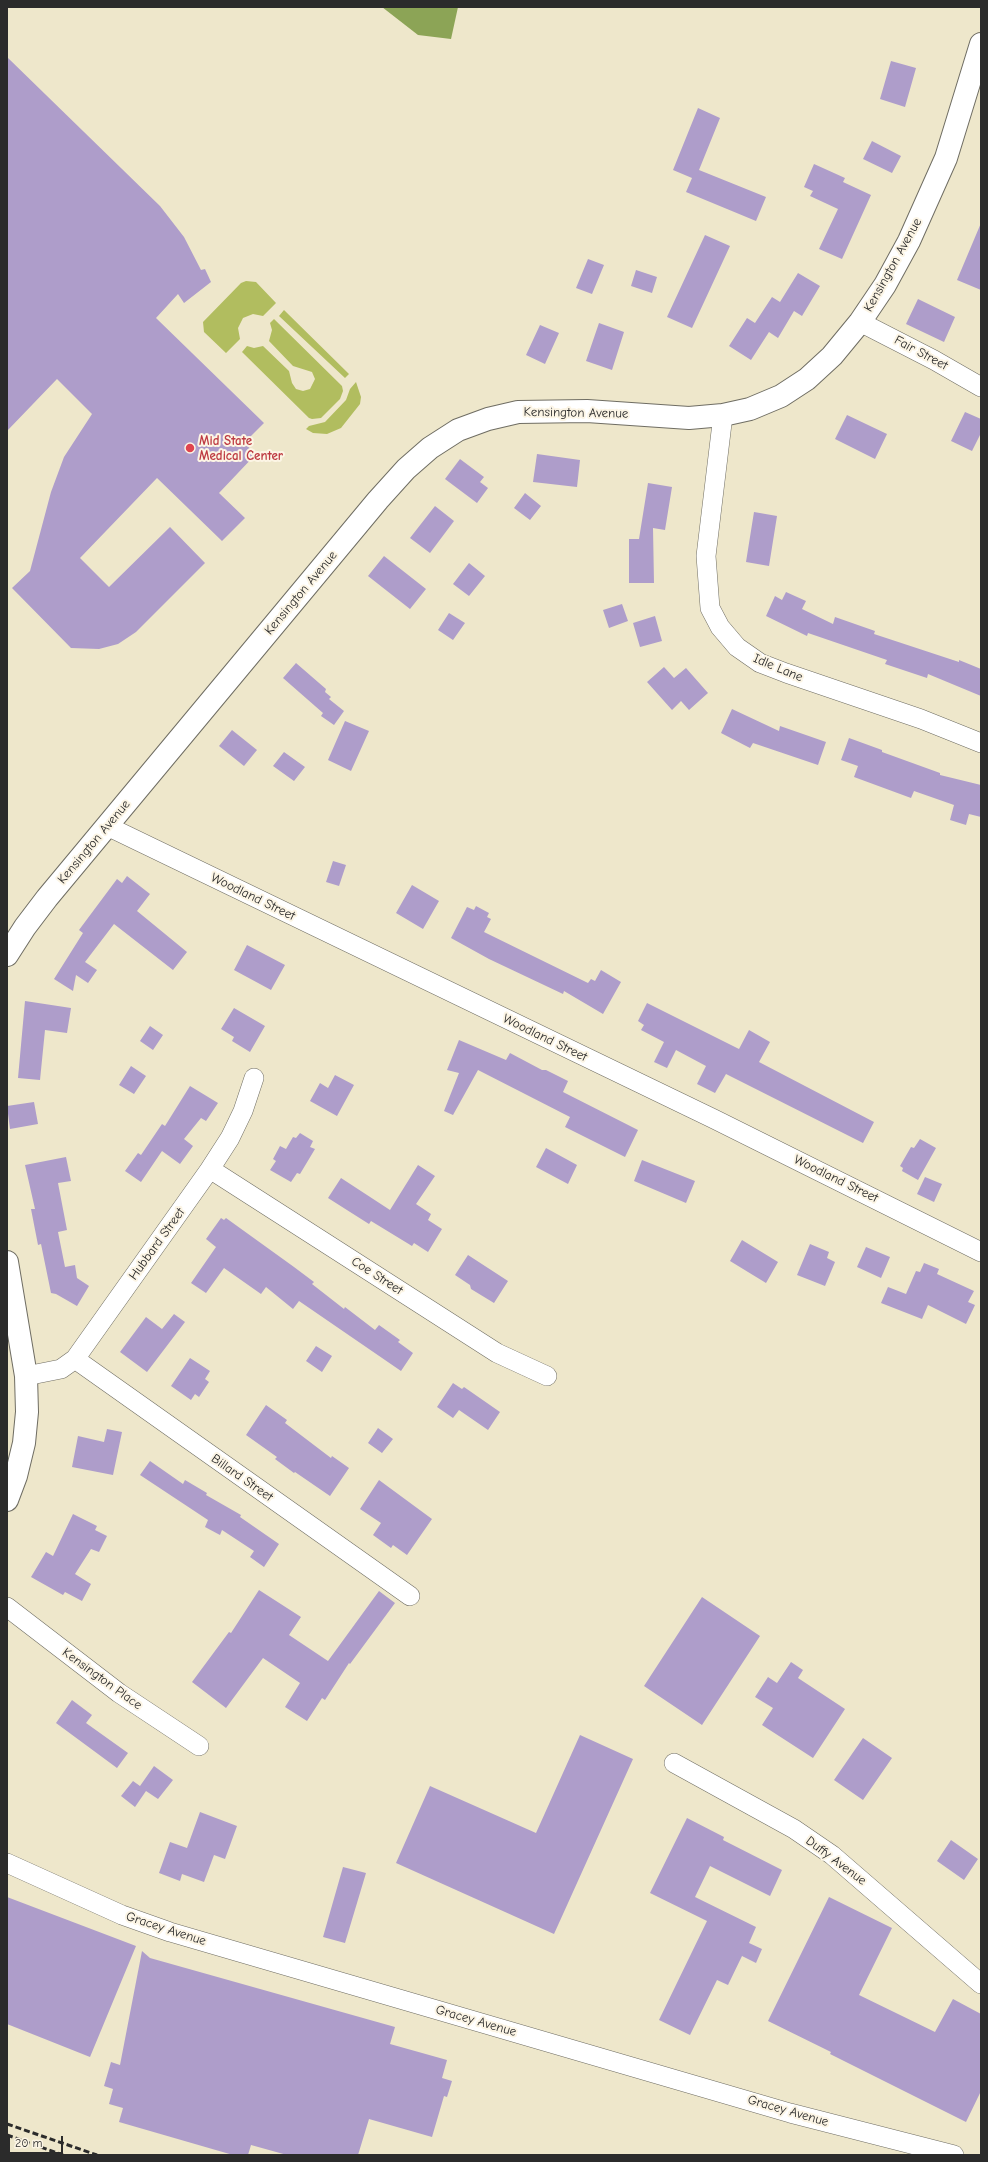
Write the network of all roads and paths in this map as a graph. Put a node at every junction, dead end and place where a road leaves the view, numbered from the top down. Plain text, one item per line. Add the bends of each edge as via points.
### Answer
1 (981, 44) edge
2 (860, 322) junction
3 (981, 387) edge
4 (723, 415) junction
5 (981, 743) edge
6 (107, 826) junction
7 (7, 955) edge
8 (254, 1078) dead end
9 (210, 1169) junction
10 (981, 1252) edge
11 (7, 1262) edge
12 (75, 1359) junction
13 (26, 1376) junction
14 (547, 1376) dead end
15 (7, 1500) edge
16 (410, 1596) dead end
17 (7, 1607) edge
18 (199, 1746) dead end
19 (674, 1763) dead end
20 (7, 1863) edge
21 (981, 1984) edge
22 (954, 2155) edge

1 - 2 main road, Kensington Avenue via 948,151 928,200 885,285
2 - 3 street, Fair Street
2 - 4 main road, Kensington Avenue via 832,356 807,379 781,396 750,409
4 - 5 street, Idle Lane via 706,556 710,608 720,628 737,647 760,663 922,719
4 - 6 main road, Kensington Avenue via 689,418 587,411 518,412 458,430 430,448 406,469 378,500
6 - 7 main road, Kensington Avenue via 25,927
6 - 10 street, Woodland Street via 714,1119
8 - 9 street, Hubbard Street via 243,1111 230,1138
9 - 12 street, Hubbard Street
9 - 14 street, Coe Street via 497,1353
11 - 13 main road
12 - 13 street, Hubbard Street via 61,1369
12 - 16 street, Billard Street
13 - 15 main road via 27,1412 24,1443
17 - 18 street, Kensington Place via 118,1693
19 - 21 street, Duffy Avenue via 794,1829 832,1855
20 - 22 street, Gracey Avenue via 122,1915 170,1932 790,2113

